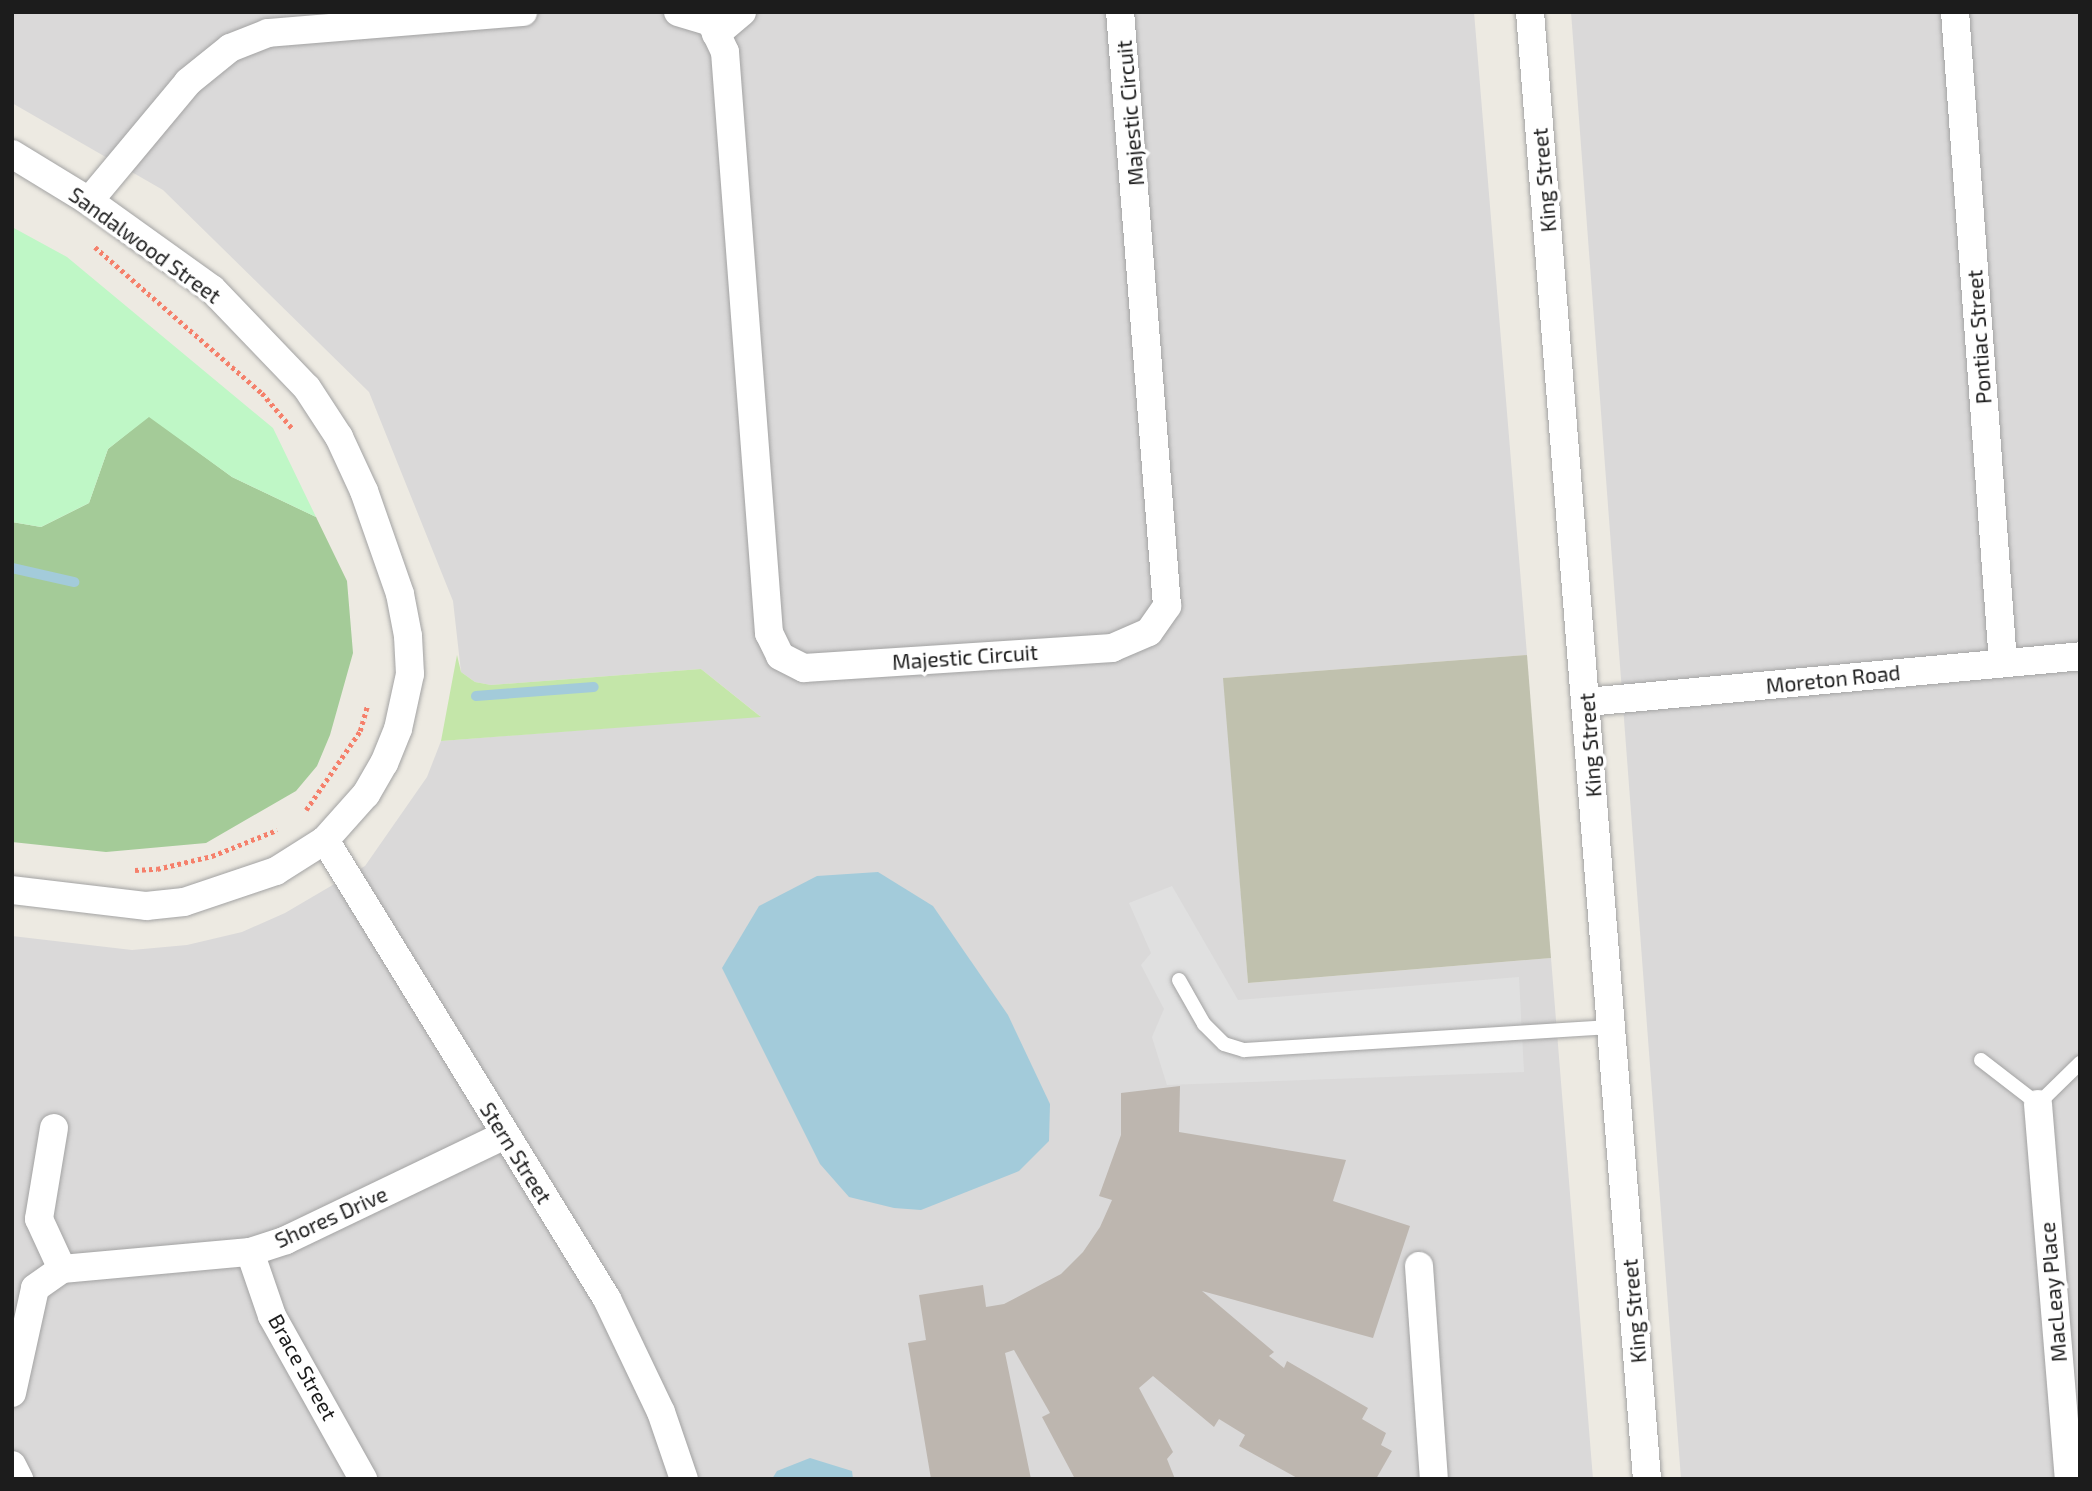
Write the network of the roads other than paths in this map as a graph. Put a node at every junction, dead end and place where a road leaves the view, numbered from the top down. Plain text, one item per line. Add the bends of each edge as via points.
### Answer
1 (523, 12) edge
2 (678, 12) edge
3 (742, 12) edge
4 (1120, 12) edge
5 (1530, 12) edge
6 (1955, 12) edge
7 (716, 34) junction
8 (12, 154) edge
9 (89, 201) junction
10 (2080, 656) edge
11 (2003, 662) junction
12 (1587, 702) junction
13 (325, 841) junction
14 (12, 890) edge
15 (1179, 980) dead end
16 (1611, 1027) junction
17 (1981, 1060) dead end
18 (2080, 1063) edge
19 (2038, 1104) junction
20 (54, 1128) dead end
21 (505, 1135) junction
22 (250, 1252) junction
23 (1419, 1265) dead end
24 (62, 1269) junction
25 (12, 1393) edge
26 (12, 1465) edge
27 (19, 1479) edge
28 (363, 1479) edge
29 (684, 1479) edge
30 (1434, 1479) edge
31 (1647, 1479) edge
32 (2068, 1479) edge

1 - 9 street via 268,33 230,48 188,82
2 - 7 street via 710,22
3 - 7 street
4 - 7 street, Majestic Circuit via 1167,606 1149,632 1112,648 804,668 780,656 769,634 725,52
5 - 12 street, King Street
6 - 11 street, Pontiac Street
8 - 9 street, Sandalwood Street
9 - 13 street, Sandalwood Street via 212,289 307,388 340,437 364,491 400,594 410,674 398,729 384,763 366,794
10 - 11 street, Moreton Road
11 - 12 street, Moreton Road
12 - 16 street, King Street
13 - 14 street, Sandalwood Street via 276,871 184,902 146,906
13 - 21 street, Stern Street
15 - 16 lane via 1204,1024 1224,1044 1244,1050
16 - 31 street, King Street
17 - 19 lane
18 - 19 lane
19 - 32 street, MacLeay Place
20 - 24 street via 39,1219
21 - 22 street, Shores Drive via 286,1240
21 - 29 street, Stern Street via 607,1299 661,1412
22 - 24 street, Shores Drive
22 - 28 street, Brace Street via 272,1316
23 - 30 street
24 - 25 street via 35,1288
26 - 27 street

